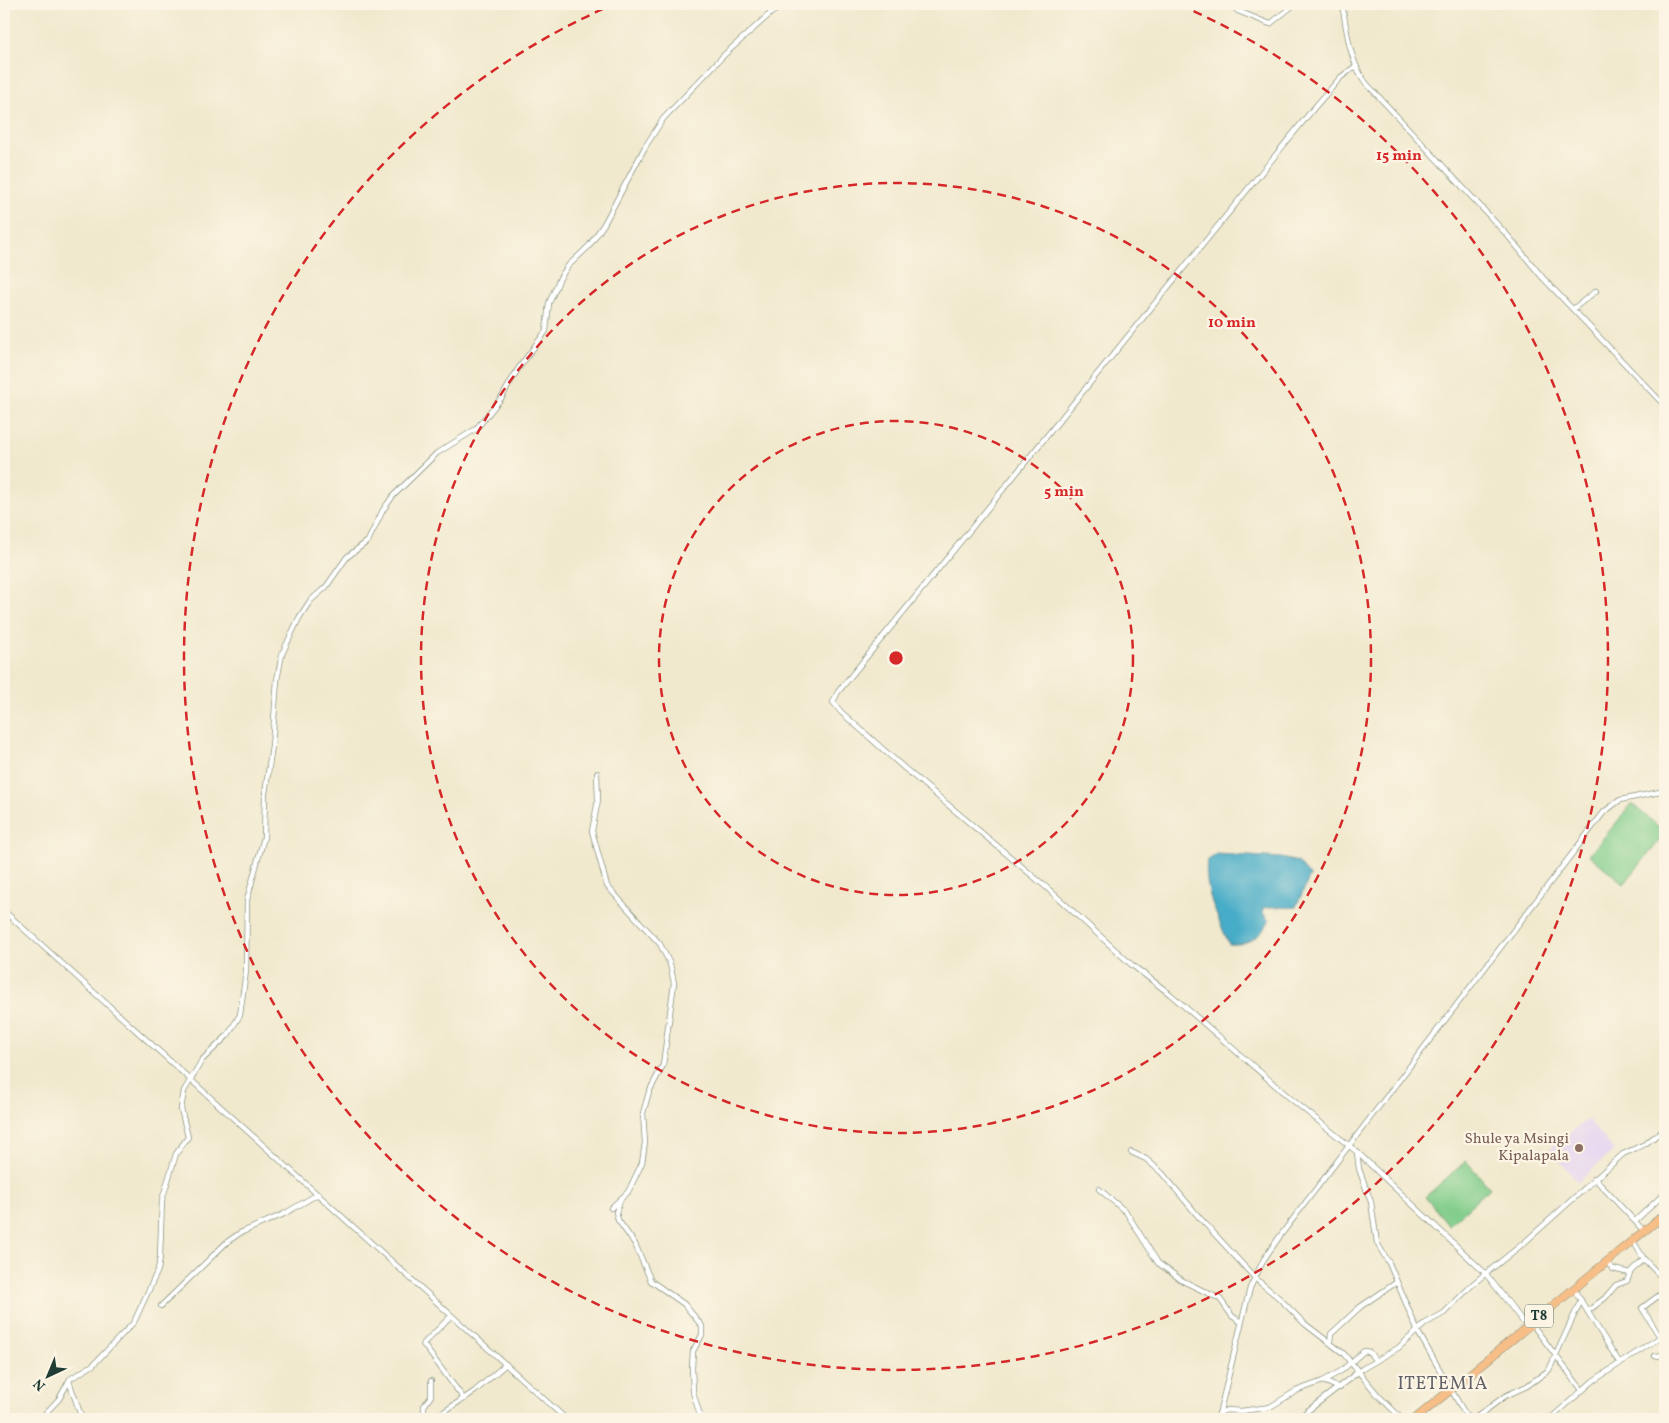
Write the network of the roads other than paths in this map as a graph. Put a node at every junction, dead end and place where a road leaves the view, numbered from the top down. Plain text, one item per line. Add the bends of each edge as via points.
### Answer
1 (786, 4) edge
2 (1229, 4) edge
3 (1295, 4) edge
4 (1342, 4) edge
5 (1356, 66) junction
6 (1596, 291) dead end
7 (1573, 309) junction
8 (1665, 406) edge
9 (597, 773) dead end
10 (1665, 791) edge
11 (4, 910) edge
12 (192, 1079) junction
13 (1665, 1129) edge
14 (1350, 1146) junction
15 (1131, 1152) dead end
16 (1357, 1152) junction
17 (1594, 1178) junction
18 (1099, 1189) dead end
19 (318, 1194) junction
20 (1665, 1194) edge
21 (621, 1199) junction
22 (611, 1208) dead end
23 (1665, 1214) edge
24 (1657, 1220) junction
25 (1635, 1221) junction
26 (1644, 1232) junction
27 (1665, 1232) edge
28 (1633, 1241) junction
29 (1644, 1259) junction
30 (1606, 1262) junction
31 (1630, 1273) junction
32 (1486, 1274) junction
33 (1256, 1279) junction
34 (1665, 1281) edge
35 (1397, 1282) junction
36 (1573, 1288) junction
37 (1665, 1291) edge
38 (1581, 1300) junction
39 (161, 1306) dead end
40 (1588, 1311) junction
41 (451, 1316) junction
42 (1241, 1322) junction
43 (1529, 1325) junction
44 (1418, 1332) junction
45 (1663, 1336) edge
46 (1330, 1342) junction
47 (1555, 1355) junction
48 (1665, 1355) edge
49 (1655, 1356) dead end
50 (1376, 1361) junction
51 (1350, 1362) junction
52 (1619, 1362) junction
53 (506, 1364) junction
54 (1358, 1372) junction
55 (68, 1381) junction
56 (430, 1381) dead end
57 (1323, 1381) junction
58 (1340, 1388) junction
59 (1452, 1388) junction
60 (1582, 1390) junction
61 (464, 1400) junction
62 (1219, 1413) junction
63 (40, 1419) edge
64 (82, 1419) edge
65 (424, 1419) edge
66 (433, 1419) edge
67 (566, 1419) edge
68 (701, 1419) edge
69 (1218, 1419) edge
70 (1297, 1419) edge
71 (1402, 1419) edge
72 (1415, 1419) edge
73 (1468, 1419) edge
74 (1474, 1419) edge
75 (1550, 1419) edge

1 - 12 street via 771,13 725,54 664,119 645,147 604,224 560,278 549,303 546,330 502,397 476,429 437,453 394,496 368,540 347,557 299,618 282,654 277,680 265,794 264,837 247,900 246,971 240,1016 228,1036 202,1060
2 - 3 street via 1270,24
4 - 5 street
5 - 7 street via 1378,97
5 - 14 street via 1341,77 1314,108 833,699 841,712 1132,965
6 - 7 street
7 - 8 street
9 - 21 street via 598,800 592,831 607,886 660,944 670,964 674,983 664,1062 643,1113 645,1143 642,1163 628,1192
10 - 14 street via 1620,800 1607,808
11 - 12 street
12 - 19 street
12 - 55 street via 181,1104 188,1137 176,1154 162,1200 160,1257 155,1278 132,1326 93,1365
13 - 17 street via 1645,1144 1623,1154
14 - 16 street
14 - 33 street via 1280,1236
15 - 33 street via 1146,1159 1162,1173
16 - 32 street
16 - 35 street via 1359,1169 1371,1202 1377,1243
17 - 25 street
17 - 32 street
18 - 42 street via 1126,1212 1158,1263 1183,1281 1220,1299 1232,1316
19 - 39 street via 231,1239
19 - 41 street
20 - 25 street
21 - 22 street
21 - 68 street via 616,1212 618,1220 635,1244 651,1281 684,1304 702,1326 692,1368 693,1392
23 - 24 highway, T8
24 - 26 highway, T8
24 - 27 street
25 - 26 street
26 - 28 highway, T8
28 - 29 street
28 - 30 highway, T8
29 - 31 street
29 - 34 street
30 - 31 street via 1614,1269
30 - 36 highway, T8
31 - 40 street via 1627,1281 1616,1285
32 - 43 street
32 - 44 street
33 - 42 street via 1250,1288
33 - 46 street via 1305,1324
35 - 44 street
35 - 46 street via 1360,1307 1331,1334
36 - 38 street
36 - 43 highway, T8
37 - 45 street via 1642,1308
38 - 40 street
38 - 47 street
40 - 52 street
41 - 53 street
41 - 61 street via 423,1344
42 - 62 street
43 - 47 street
43 - 59 highway, T8
44 - 50 street
44 - 59 street
45 - 52 street
46 - 51 street
47 - 60 street
47 - 74 street via 1552,1365 1543,1375 1504,1396
48 - 49 street
50 - 51 street via 1364,1351
50 - 54 street
51 - 54 street
51 - 57 street
52 - 60 street
53 - 61 street
53 - 67 street
54 - 58 street
54 - 71 street
55 - 63 street via 59,1399
55 - 64 street
56 - 65 street via 431,1396 424,1406
57 - 58 street
57 - 62 street via 1296,1391 1270,1407
58 - 70 street
59 - 72 highway, T8
59 - 73 street
60 - 75 street
61 - 66 street
62 - 69 street

